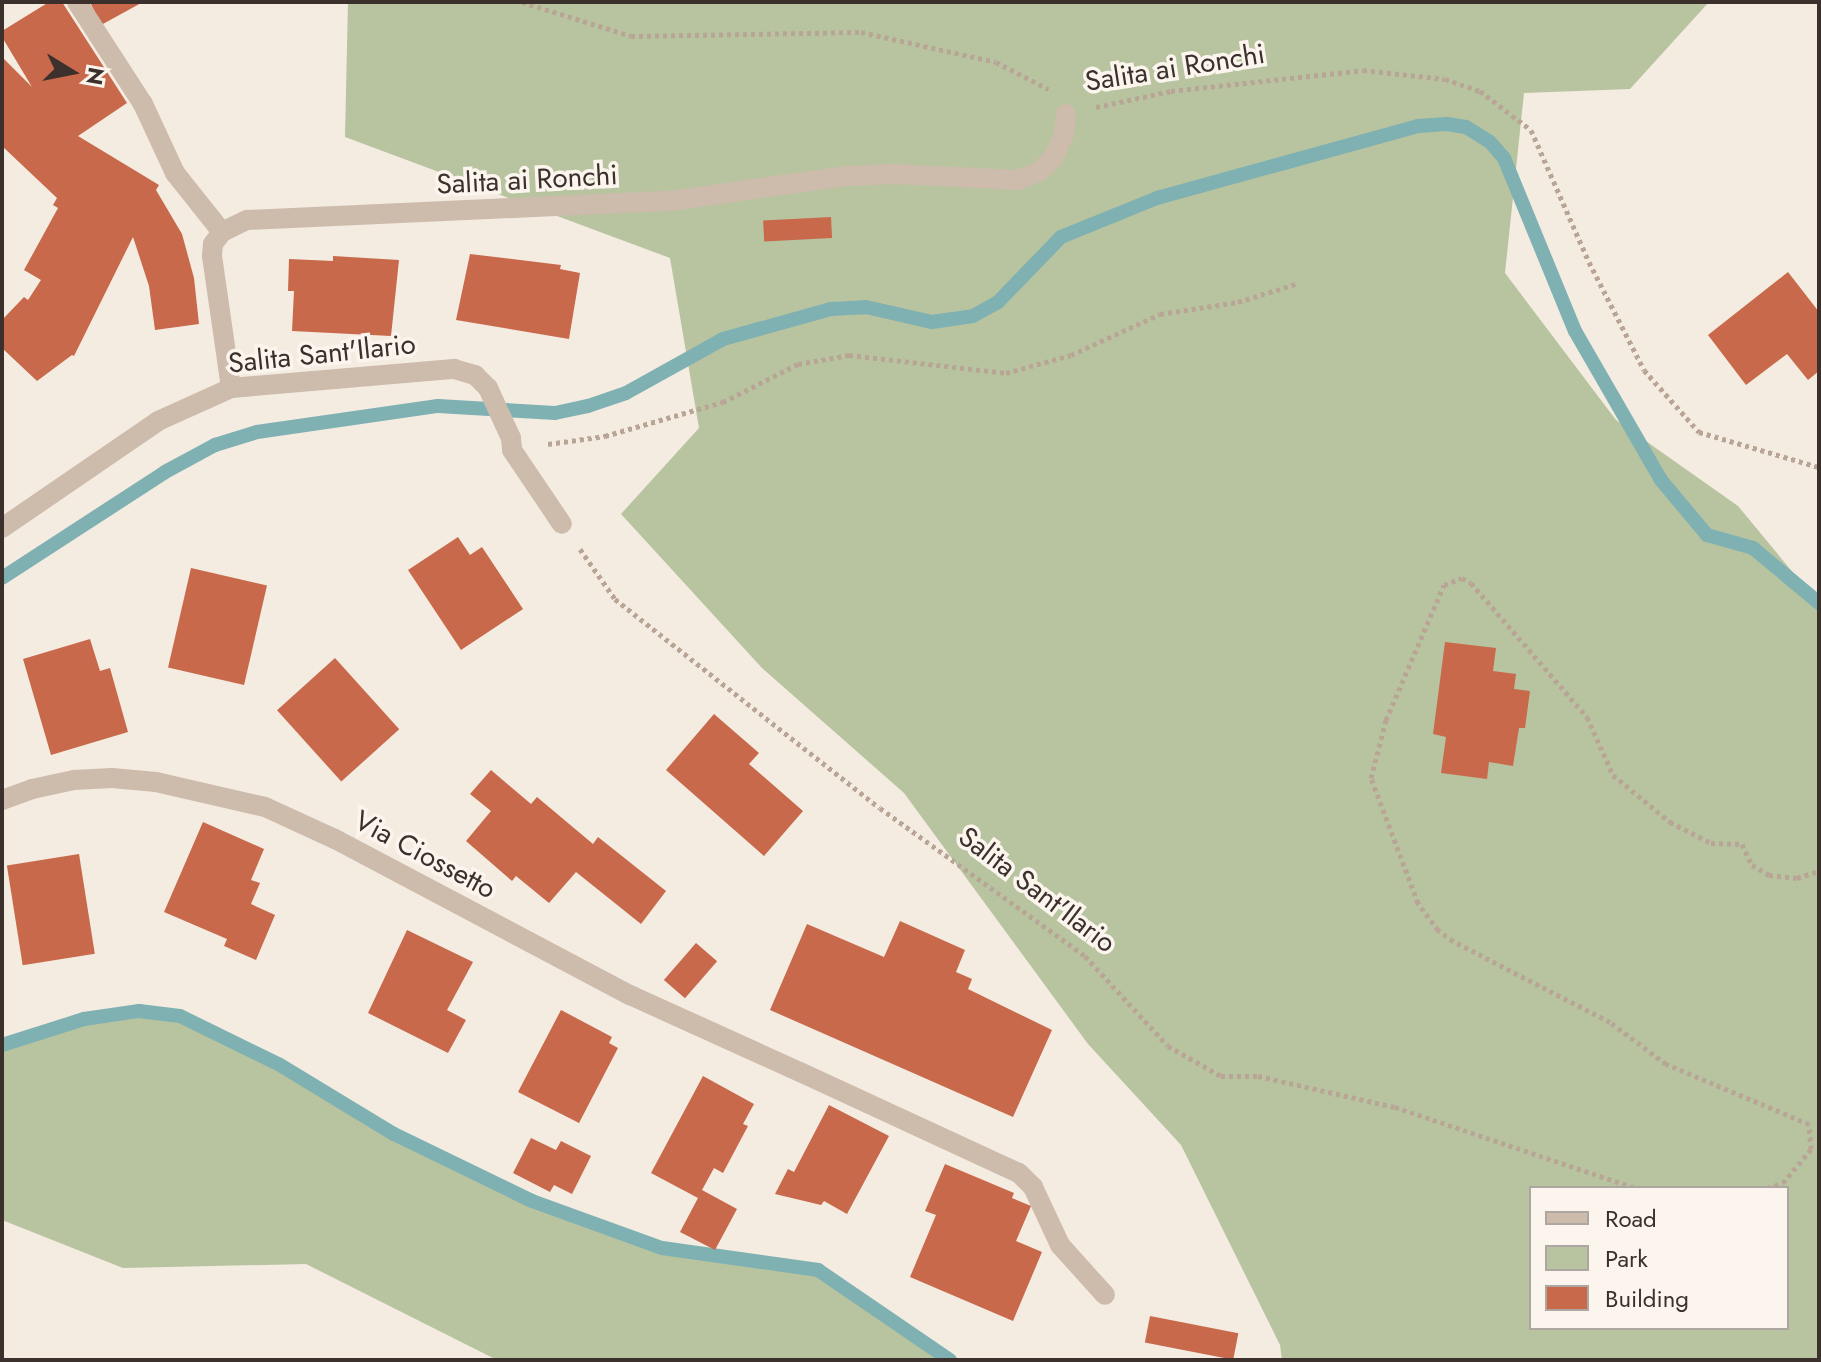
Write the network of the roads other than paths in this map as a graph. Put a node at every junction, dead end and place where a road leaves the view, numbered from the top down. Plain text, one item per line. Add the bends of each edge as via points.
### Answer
1 (77, 2) edge
2 (1066, 114) road end
3 (222, 232) junction
4 (231, 388) junction
5 (562, 524) road end
6 (2, 528) edge
7 (2, 800) edge
8 (1105, 1295) dead end

1 - 3 street via 143,104 175,173
2 - 3 street, Salita ai Ronchi via 1054,157 1040,171 1018,180 845,176 670,201 247,220
3 - 4 street via 212,256
4 - 5 street, Salita Sant'Ilario via 454,369 475,375 488,388 511,444
4 - 6 street, Salita Sant'Ilario via 158,421
7 - 8 street, Via Ciossetto via 74,780 112,778 156,782 265,807 630,995 1019,1173 1033,1187 1060,1245

